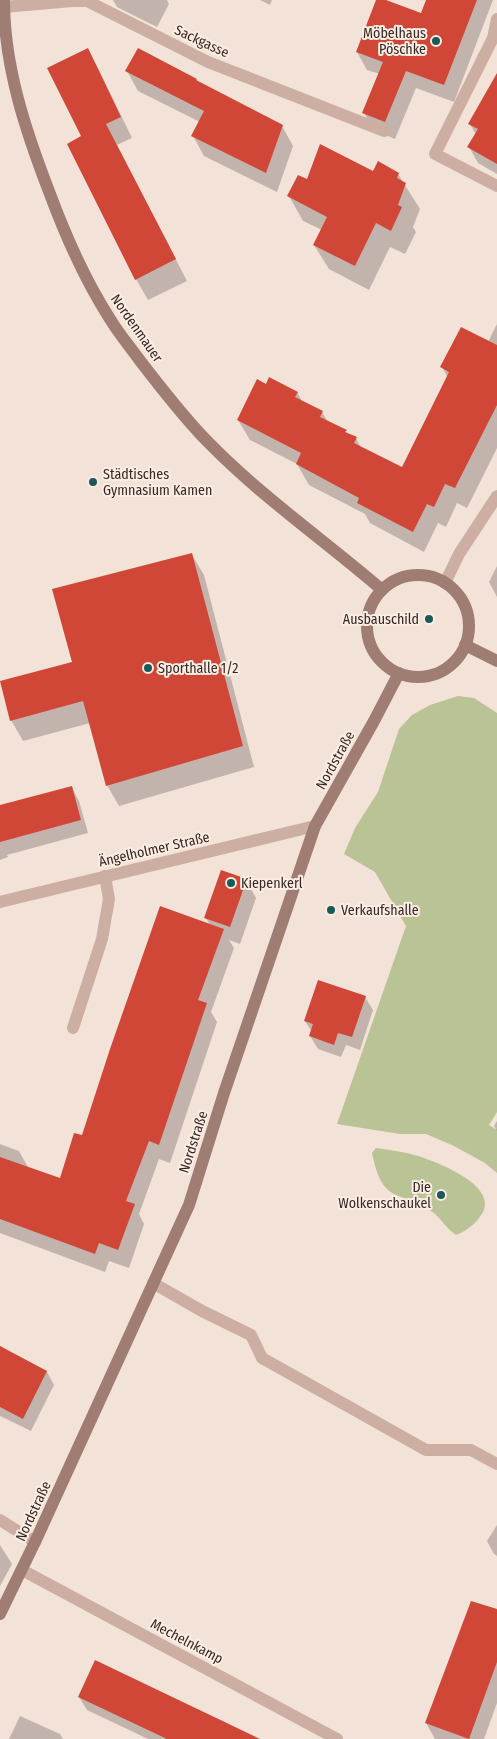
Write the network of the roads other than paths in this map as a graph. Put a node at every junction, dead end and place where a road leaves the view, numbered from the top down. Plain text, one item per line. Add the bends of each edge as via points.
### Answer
1 (4, 4) edge
2 (497, 19) edge
3 (495, 39) edge
4 (384, 131) dead end
5 (497, 186) edge
6 (497, 496) edge
7 (445, 583) junction
8 (381, 589) junction
9 (465, 645) junction
10 (497, 661) edge
11 (399, 673) junction
12 (315, 826) junction
13 (105, 876) junction
14 (0, 902) edge
15 (73, 1028) dead end
16 (153, 1283) junction
17 (497, 1464) edge
18 (0, 1520) edge
19 (36, 1542) junction
20 (22, 1570) junction
21 (0, 1614) edge
22 (337, 1739) edge

1 - 4 street, Sackgasse via 87,1 208,62
1 - 8 street, Nordenmauer via 14,80 29,138 70,245 110,320 174,405 209,443 251,484
2 - 3 street
3 - 5 street via 435,154
6 - 7 street via 459,554
7 - 8 street via 429,576 412,575
7 - 9 street via 460,598 468,619
8 - 11 street via 367,619 367,636 384,664
9 - 10 street
9 - 11 street via 451,664 431,675
11 - 12 street, Nordstraße
12 - 13 street, Ängelholmer Straße
12 - 16 street, Nordstraße via 189,1205
13 - 14 street, Ängelholmer Straße
13 - 15 street via 109,899 102,939
16 - 17 street via 251,1335 262,1358 426,1450 471,1450
16 - 19 street, Nordstraße
18 - 19 street
19 - 20 street, Nordstraße
20 - 21 street, Nordstraße
20 - 22 street, Mechelnkamp

